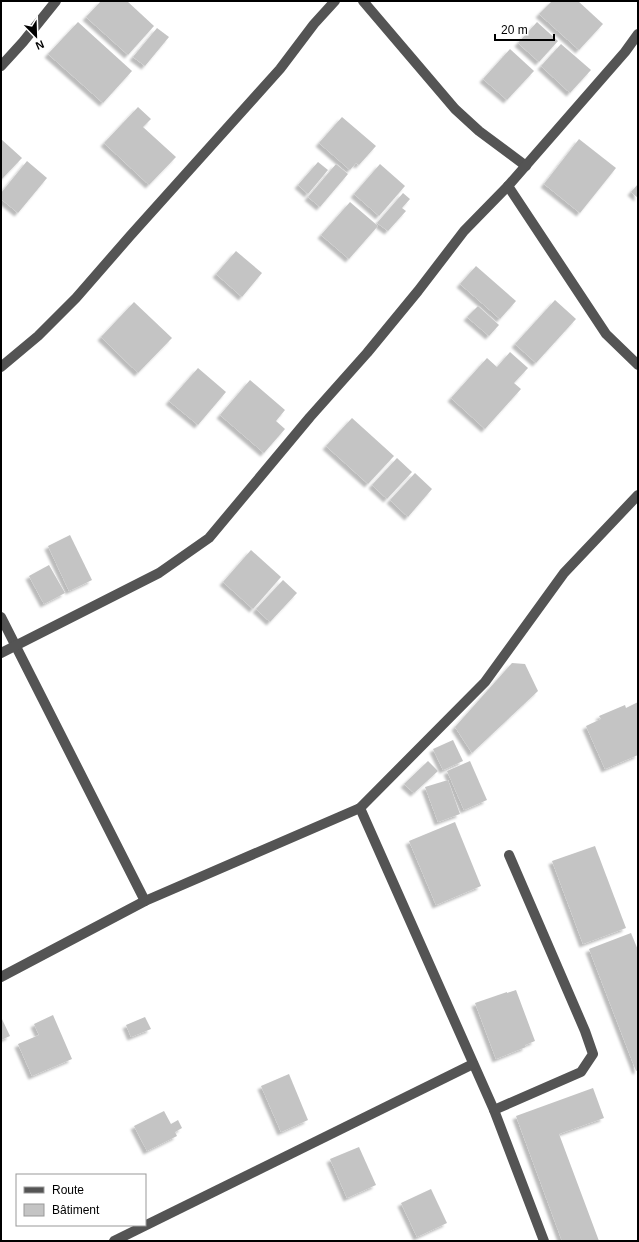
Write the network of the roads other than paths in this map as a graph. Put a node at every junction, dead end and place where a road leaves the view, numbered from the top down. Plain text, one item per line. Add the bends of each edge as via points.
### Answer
1 (56, 1) edge
2 (335, 1) edge
3 (363, 1) edge
4 (638, 34) edge
5 (1, 66) edge
6 (526, 166) junction
7 (508, 186) junction
8 (638, 365) edge
9 (1, 366) edge
10 (638, 495) edge
11 (1, 617) edge
12 (15, 646) junction
13 (1, 653) edge
14 (360, 808) junction
15 (509, 855) dead end
16 (145, 901) junction
17 (1, 977) edge
18 (473, 1064) junction
19 (494, 1110) junction
20 (146, 1225) edge
21 (144, 1226) edge
22 (114, 1241) edge
23 (544, 1241) edge

1 - 5 street
2 - 9 street via 280,69 76,298 38,336
3 - 6 street via 455,109
4 - 6 street
6 - 7 street
7 - 8 street via 606,334
7 - 12 street via 464,232 367,353 209,538 159,573
10 - 14 street via 564,573 485,682
11 - 12 street
12 - 13 street
12 - 16 street
14 - 16 street
14 - 18 street
15 - 19 street via 593,1054 581,1072
16 - 17 street
18 - 19 street
18 - 20 street
19 - 23 street
21 - 22 street

